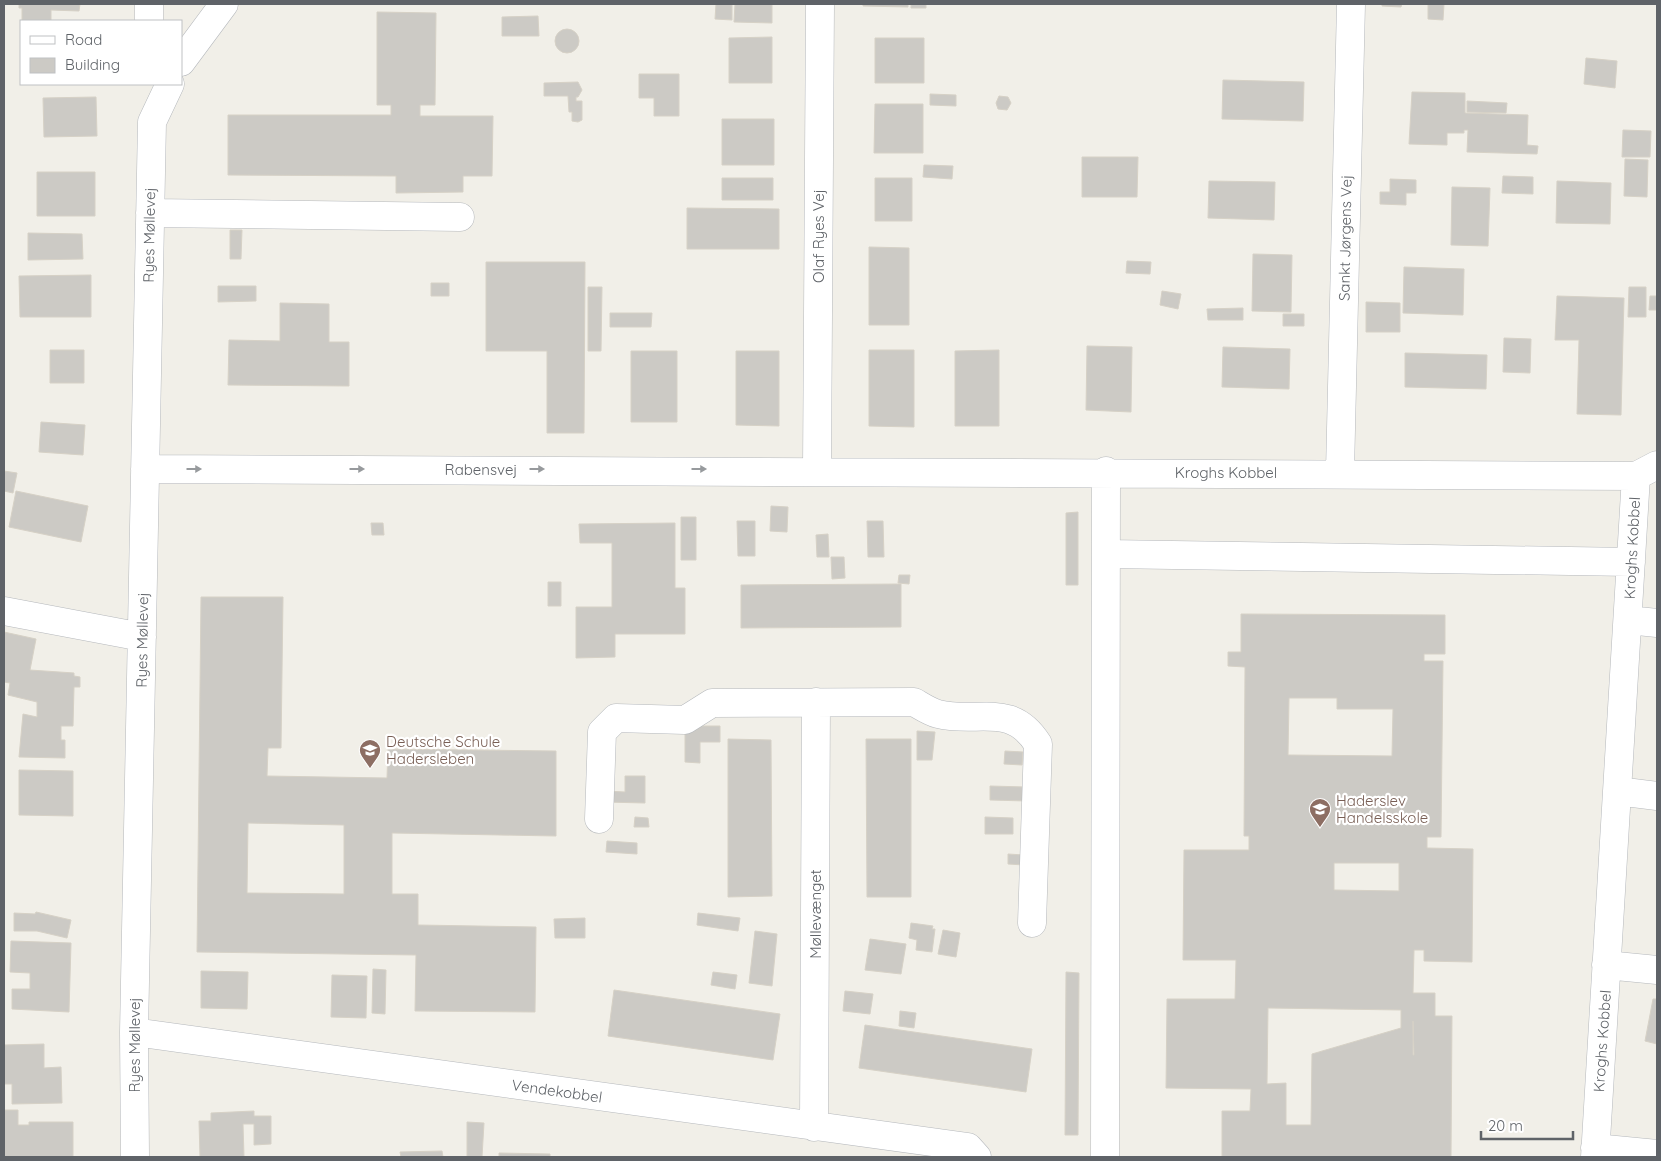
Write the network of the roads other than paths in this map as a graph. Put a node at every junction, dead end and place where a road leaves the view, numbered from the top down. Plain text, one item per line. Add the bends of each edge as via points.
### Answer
1 (149, 4) edge
2 (224, 4) edge
3 (820, 4) edge
4 (1350, 4) edge
5 (149, 20) edge
6 (182, 61) edge
7 (151, 85) edge
8 (170, 85) edge
9 (152, 122) junction
10 (150, 213) junction
11 (460, 217) dead end
12 (145, 469) junction
13 (817, 469) junction
14 (1647, 470) edge
15 (1106, 471) junction
16 (1340, 472) junction
17 (1108, 554) junction
18 (1631, 562) junction
19 (4, 611) edge
20 (1628, 620) junction
21 (1657, 623) edge
22 (142, 637) junction
23 (816, 702) junction
24 (1618, 791) junction
25 (1657, 796) edge
26 (599, 819) dead end
27 (1032, 923) dead end
28 (1606, 965) junction
29 (1657, 970) edge
30 (134, 1032) junction
31 (814, 1127) junction
32 (1595, 1152) edge
33 (1657, 1154) edge
34 (135, 1157) edge
35 (977, 1157) edge
36 (1105, 1157) edge

1 - 5 street
2 - 6 street
3 - 13 street, Olaf Ryes Vej
4 - 16 street, Sankt Jørgens Vej
7 - 9 street, Ryes Møllevej
8 - 9 street, Ryes Møllevej
9 - 10 street, Ryes Møllevej
10 - 11 street
10 - 12 street, Ryes Møllevej
12 -> 13 street, Rabensvej
12 - 22 street, Ryes Møllevej
13 - 15 street, Kroghs Kobbel
14 - 16 street, Kroghs Kobbel
14 - 18 street, Kroghs Kobbel
15 - 16 street, Kroghs Kobbel
15 - 17 street
17 - 18 street
17 - 36 street
18 - 20 street, Kroghs Kobbel
19 - 22 street
20 - 21 street, Kroghs Kobbel
20 - 24 street, Kroghs Kobbel
22 - 30 street, Ryes Møllevej
23 - 26 street via 712,703 685,720 616,718 602,732
23 - 27 street via 914,702 938,714 1011,718 1030,731 1038,744
23 - 31 street, Møllevænget
24 - 25 street
24 - 28 street, Kroghs Kobbel
28 - 29 street
28 - 32 street, Kroghs Kobbel
30 - 31 street, Vendekobbel
30 - 34 street, Ryes Møllevej
31 - 35 street, Vendekobbel via 968,1148
32 - 33 street, Kroghs Kobbel

